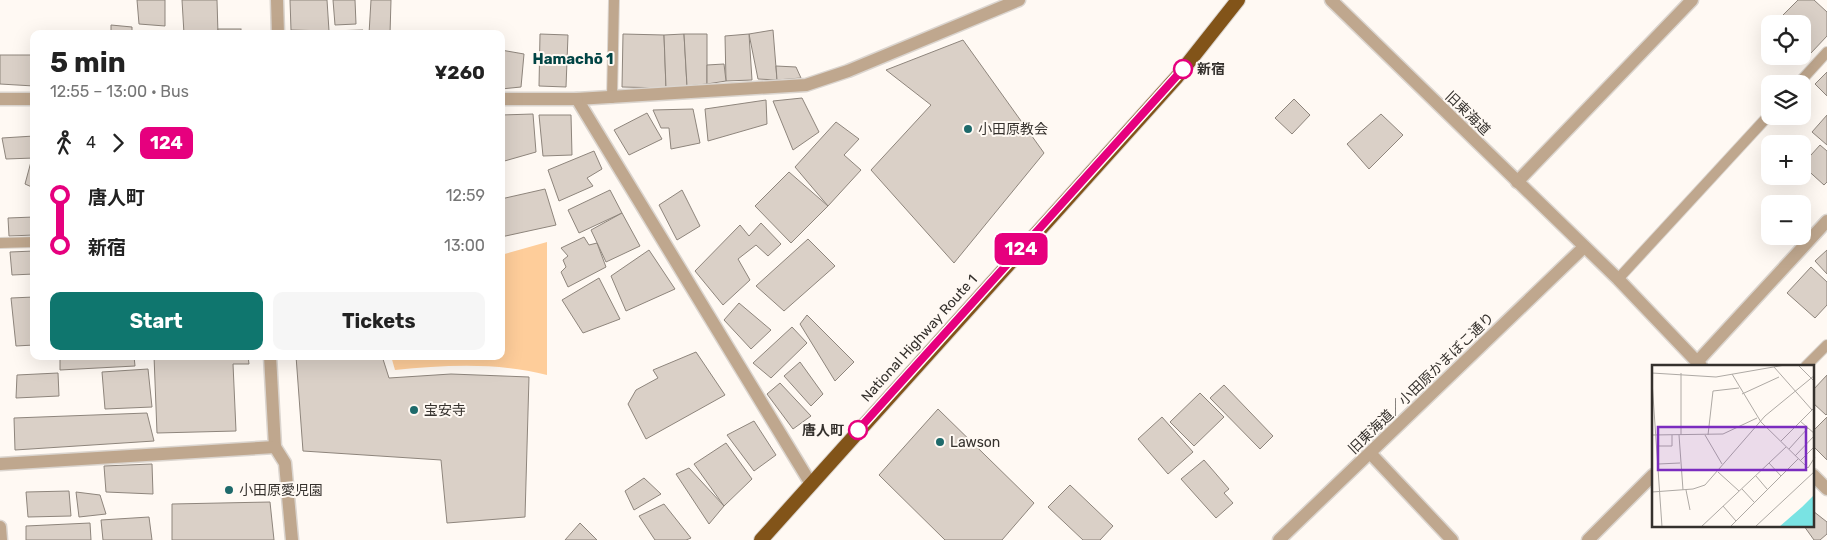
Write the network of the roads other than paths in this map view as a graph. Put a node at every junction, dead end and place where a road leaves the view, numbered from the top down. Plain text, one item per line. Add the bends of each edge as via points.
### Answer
1 (277, 0) edge
2 (614, 0) edge
3 (1019, 0) edge
4 (1238, 0) edge
5 (1332, 0) edge
6 (1692, 0) edge
7 (278, 30) edge
8 (1827, 52) edge
9 (1806, 75) edge
10 (612, 98) junction
11 (0, 99) edge
12 (577, 99) junction
13 (30, 100) edge
14 (505, 100) edge
15 (1761, 124) edge
16 (1517, 182) junction
17 (1827, 221) edge
18 (30, 242) edge
19 (0, 243) edge
20 (1584, 247) junction
21 (1618, 279) junction
22 (1827, 345) edge
23 (270, 360) edge
24 (1699, 364) edge
25 (1807, 365) edge
26 (275, 447) junction
27 (1370, 453) junction
28 (0, 464) edge
29 (1652, 476) edge
30 (1814, 476) edge
31 (810, 484) junction
32 (1827, 488) edge
33 (0, 527) edge
34 (1, 540) edge
35 (292, 540) edge
36 (761, 540) edge
37 (1279, 540) edge
38 (1452, 540) edge
39 (1588, 540) edge

1 - 7 street
2 - 10 lane
3 - 10 street via 848,71 806,85
4 - 31 highway, National Highway Route 1 via 1177,77
5 - 16 street, 旧東海道
6 - 16 street
8 - 9 lane
10 - 12 street
11 - 13 street
12 - 14 street
12 - 31 street
15 - 21 lane
16 - 20 street, 旧東海道
17 - 24 street
18 - 19 lane
20 - 21 street, 旧東海道
20 - 27 street, 旧東海道／小田原かまぼこ通り
21 - 24 street, 旧東海道
22 - 25 lane
23 - 26 street
26 - 28 street
26 - 35 street via 285,463
27 - 37 street, 旧東海道／小田原かまぼこ通り
27 - 38 street
29 - 39 street
30 - 32 street
31 - 36 highway, National Highway Route 1
33 - 34 street

